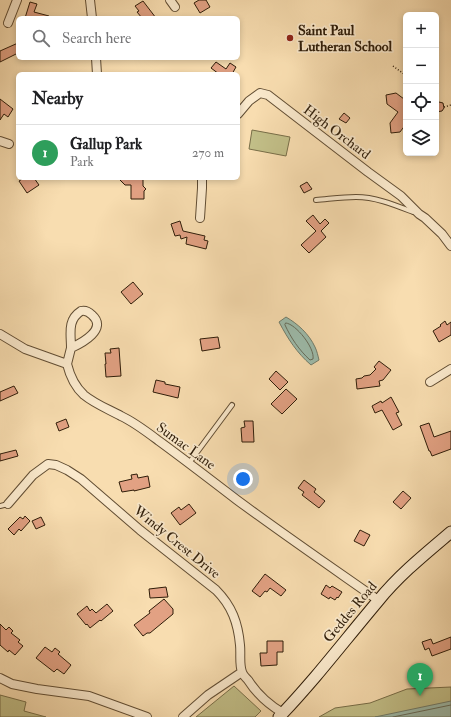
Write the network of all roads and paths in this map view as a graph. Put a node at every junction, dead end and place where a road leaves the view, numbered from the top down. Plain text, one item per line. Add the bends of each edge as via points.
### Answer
1 (16, 0) edge
2 (90, 0) edge
3 (92, 16) edge
4 (8, 23) dead end
5 (96, 60) edge
6 (393, 66) dead end
7 (97, 72) edge
8 (405, 84) edge
9 (444, 106) dead end
10 (451, 106) edge
11 (240, 112) edge
12 (0, 142) edge
13 (9, 144) dead end
14 (202, 180) edge
15 (316, 200) dead end
16 (419, 214) junction
17 (200, 218) dead end
18 (451, 246) edge
19 (0, 334) edge
20 (71, 348) junction
21 (67, 364) junction
22 (451, 369) edge
23 (430, 382) dead end
24 (232, 405) dead end
25 (189, 463) junction
26 (4, 505) edge
27 (451, 532) edge
28 (378, 600) junction
29 (242, 672) junction
30 (0, 678) edge
31 (281, 715) edge
32 (147, 717) edge
33 (182, 717) edge

1 - 4 street
2 - 3 street
5 - 7 street
6 - 8 path via 404,74
9 - 10 path
11 - 16 street, High Orchard via 260,93 268,95 401,196
12 - 13 street
14 - 17 street
15 - 16 lane via 356,197 373,199
16 - 18 street via 442,234
19 - 21 street via 25,349
20 - 20 street via 70,330 73,319 81,311 89,312 98,323 96,329 89,338
20 - 21 street
21 - 25 street, Sumac Lane via 74,383 85,396 129,420
22 - 23 street
24 - 25 lane
25 - 28 street, Sumac Lane
26 - 29 street, Windy Crest Drive via 33,475 48,464 56,465 81,479 224,598 236,621
27 - 28 main road, Geddes Road via 408,569
28 - 31 main road, Geddes Road
29 - 31 street via 250,684
29 - 33 street
30 - 32 street via 12,684 89,696

